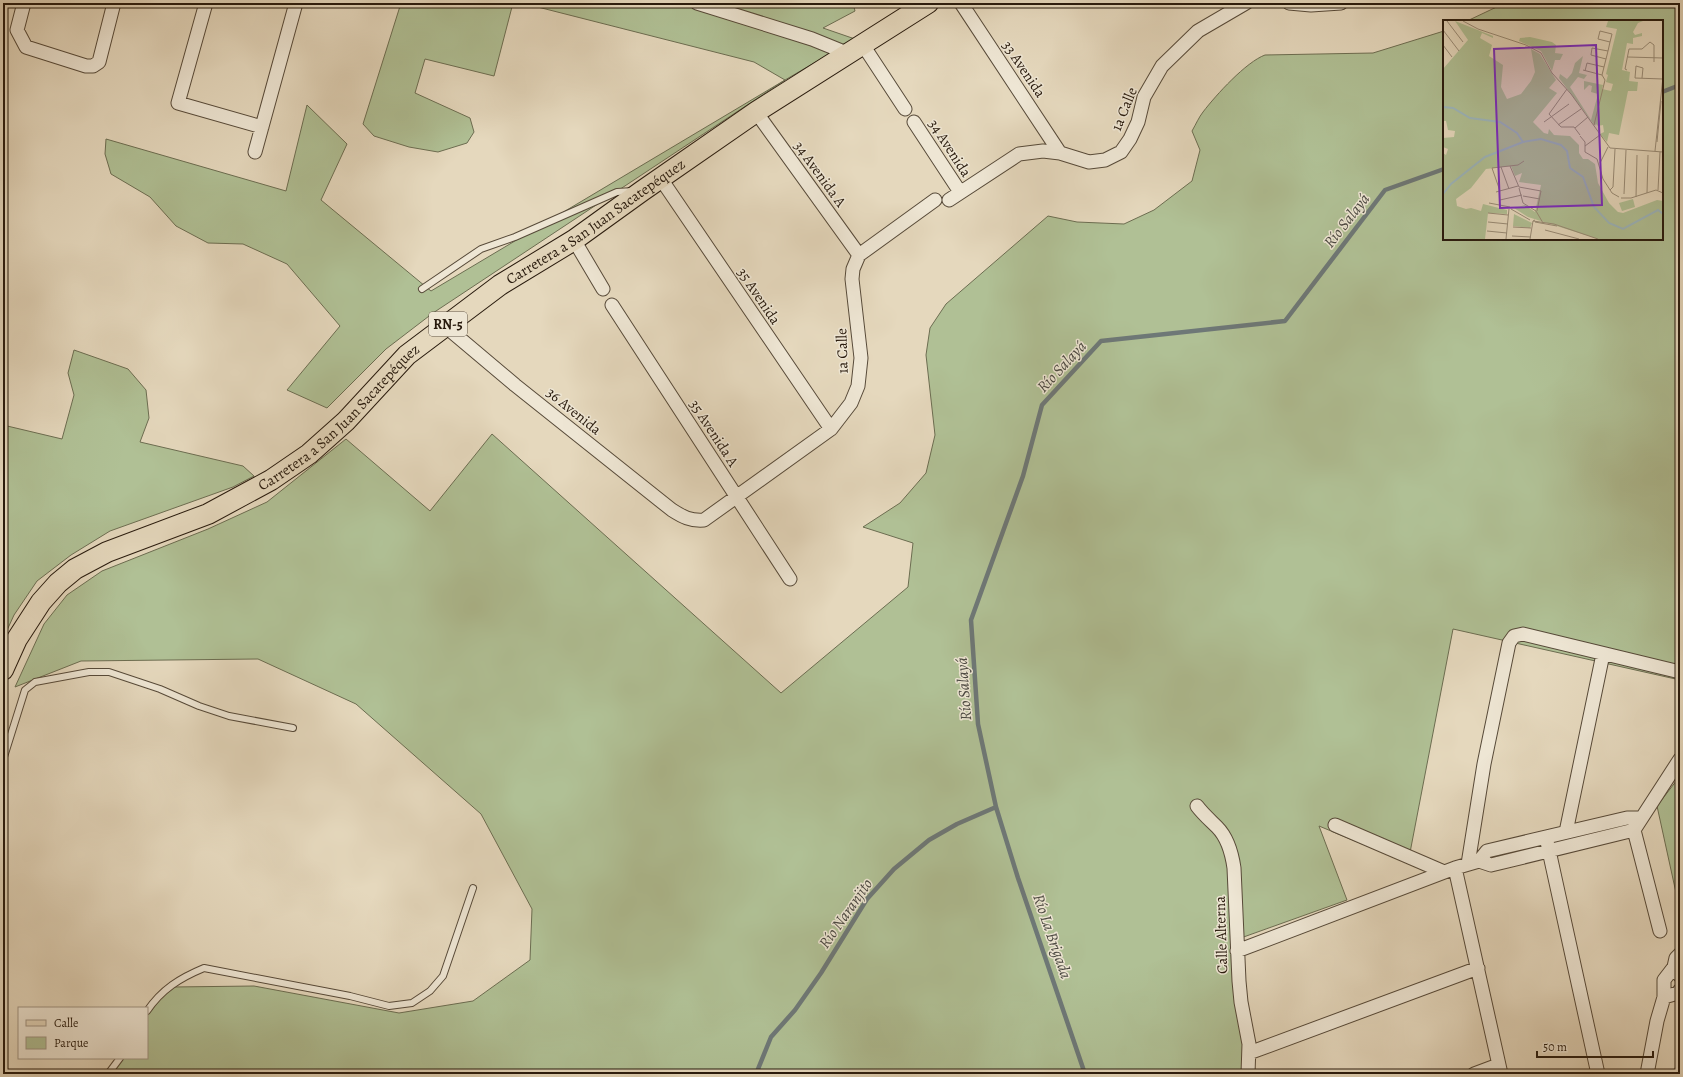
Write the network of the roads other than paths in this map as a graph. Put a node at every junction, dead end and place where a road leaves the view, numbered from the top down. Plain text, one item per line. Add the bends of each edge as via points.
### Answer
1 (24, 3) edge
2 (114, 3) edge
3 (206, 3) edge
4 (296, 3) edge
5 (697, 3) edge
6 (928, 3) edge
7 (961, 3) edge
8 (1246, 3) edge
9 (1289, 3) edge
10 (1341, 3) edge
11 (856, 49) junction
12 (905, 109) dead end
13 (756, 112) junction
14 (914, 122) dead end
15 (262, 127) junction
16 (255, 152) dead end
17 (1060, 153) junction
18 (661, 179) junction
19 (642, 191) junction
20 (960, 192) junction
21 (935, 200) dead end
22 (949, 200) dead end
23 (574, 240) junction
24 (859, 255) junction
25 (422, 289) dead end
26 (603, 289) dead end
27 (612, 305) dead end
28 (445, 326) junction
29 (831, 429) junction
30 (736, 497) junction
31 (685, 519) joint
32 (790, 579) dead end
33 (1603, 654) junction
34 (3, 670) edge
35 (1680, 672) edge
36 (293, 728) dead end
37 (1680, 759) edge
38 (3, 760) edge
39 (1197, 806) dead end
40 (1641, 818) junction
41 (1335, 825) dead end
42 (1634, 830) junction
43 (1566, 832) junction
44 (1546, 837) junction
45 (1549, 851) junction
46 (1474, 863) junction
47 (1449, 870) junction
48 (473, 888) dead end
49 (1660, 931) dead end
50 (1237, 951) junction
51 (1680, 954) edge
52 (1478, 968) junction
53 (1677, 971) edge
54 (1680, 990) edge
55 (1664, 997) junction
56 (148, 1010) edge
57 (1249, 1053) junction
58 (119, 1059) edge
59 (1500, 1069) edge
60 (108, 1074) edge
61 (1248, 1074) edge
62 (1474, 1074) edge
63 (1598, 1074) edge
64 (1647, 1074) edge

1 - 2 street via 17,30 26,47 93,66 99,62
3 - 15 street via 178,103
4 - 15 street
5 - 11 street via 812,39
6 - 11 main road, Carretera a San Juan Sacatepéquez / RN-5
7 - 17 street, 33 Avenida
8 - 17 street, 1a Calle via 1198,31 1162,66 1144,98 1138,122 1130,139 1121,152 1105,160 1089,162
9 - 10 street
11 - 12 street
11 - 13 main road, Carretera a San Juan Sacatepéquez / RN-5
13 - 18 main road, Carretera a San Juan Sacatepéquez / RN-5
13 - 24 street, 34 Avenida A
14 - 20 street, 34 Avenida
15 - 16 street
17 - 20 street, 1a Calle via 1044,151 1019,154
18 - 19 main road, Carretera a San Juan Sacatepéquez / RN-5
18 - 29 street, 35 Avenida
19 - 23 main road, Carretera a San Juan Sacatepéquez / RN-5
19 - 25 lane via 617,192 515,238 481,249
20 - 22 street, 1a Calle
21 - 24 street
23 - 26 street
23 - 28 main road, Carretera a San Juan Sacatepéquez / RN-5 via 500,285
24 - 29 street, 1a Calle via 852,279 861,358 858,386 851,403
27 - 30 street, 35 Avenida A
28 - 31 street, 36 Avenida via 515,385
28 - 34 main road, Carretera a San Juan Sacatepéquez / RN-5 via 407,355 346,421 309,454 271,480 208,514 107,552 75,569 41,602 18,639
29 - 30 street, 1a Calle
30 - 31 street, 1a Calle via 704,520
30 - 32 street, 35 Avenida A
33 - 35 street
33 - 43 street
33 - 46 street via 1523,634 1514,636 1509,643 1484,764
36 - 38 lane via 229,716 109,672 88,672 35,682 25,690
37 - 40 street
39 - 50 street, Calle Alterna via 1218,828 1232,854
40 - 42 street
40 - 43 street via 1627,818
41 - 47 street
42 - 45 street
42 - 49 street
43 - 44 street
44 - 45 street
44 - 46 street via 1487,851
45 - 46 street via 1491,865
45 - 63 street
46 - 47 street
47 - 50 street
47 - 52 street
48 - 56 lane via 443,976 430,991 412,1003 389,1006 204,968 170,985
50 - 57 street, Calle Alterna
51 - 53 street via 1676,958
52 - 57 street
52 - 59 street
53 - 55 street via 1664,980
54 - 55 street
55 - 64 street
57 - 61 street, Calle Alterna
58 - 60 lane
59 - 62 street

